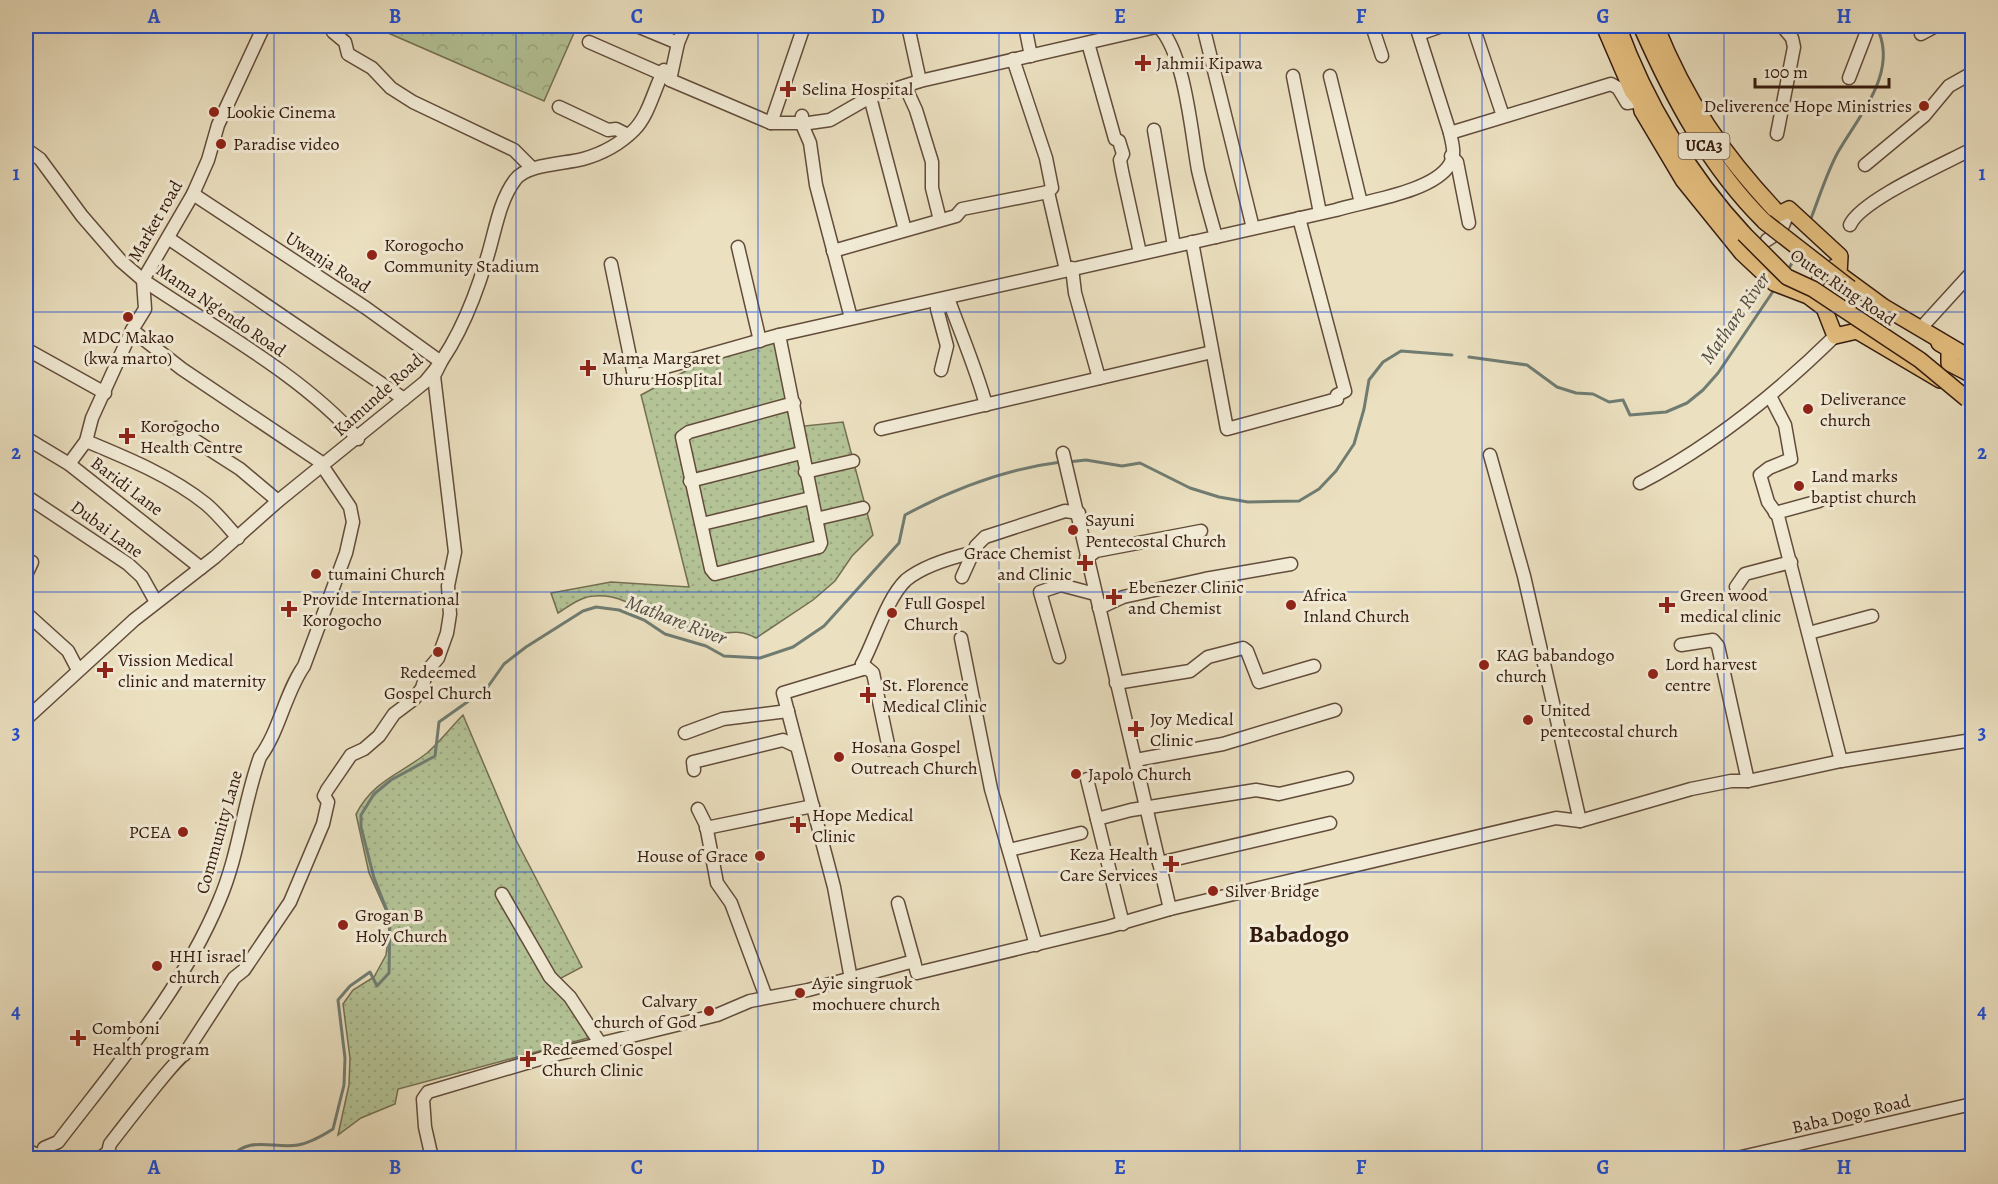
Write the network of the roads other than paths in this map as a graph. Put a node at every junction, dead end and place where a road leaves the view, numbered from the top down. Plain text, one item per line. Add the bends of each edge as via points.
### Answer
1 (264, 26) edge
2 (333, 26) edge
3 (638, 26) edge
4 (685, 26) edge
5 (804, 26) edge
6 (908, 26) edge
7 (1025, 26) edge
8 (1159, 26) edge
9 (1203, 26) edge
10 (1372, 26) edge
11 (1442, 26) edge
12 (1473, 26) edge
13 (1641, 26) edge
14 (1656, 26) edge
15 (1782, 26) edge
16 (1869, 26) edge
17 (1936, 26) edge
18 (1610, 29) edge
19 (1127, 30) edge
20 (1417, 30) edge
21 (1921, 34) dead end
22 (589, 42) dead end
23 (678, 43) junction
24 (1088, 43) junction
25 (1031, 56) junction
26 (1382, 56) dead end
27 (1013, 60) junction
28 (1972, 73) edge
29 (1293, 76) dead end
30 (1330, 76) dead end
31 (666, 77) junction
32 (1849, 78) dead end
33 (920, 81) junction
34 (905, 86) junction
35 (870, 97) junction
36 (1640, 101) junction
37 (559, 107) dead end
38 (1503, 116) junction
39 (771, 123) junction
40 (809, 123) junction
41 (1154, 130) dead end
42 (1450, 133) junction
43 (1777, 134) dead end
44 (628, 135) junction
45 (26, 149) edge
46 (1972, 149) edge
47 (1450, 164) junction
48 (1865, 165) dead end
49 (532, 168) junction
50 (1048, 192) junction
51 (193, 195) junction
52 (1361, 202) junction
53 (1784, 211) junction
54 (1320, 213) junction
55 (1299, 218) junction
56 (940, 220) junction
57 (1469, 223) dead end
58 (1850, 225) dead end
59 (1253, 228) junction
60 (905, 230) junction
61 (1216, 237) junction
62 (168, 238) junction
63 (1767, 240) dead end
64 (1192, 242) junction
65 (1174, 246) junction
66 (738, 247) dead end
67 (833, 251) junction
68 (1140, 253) junction
69 (611, 264) dead end
70 (1069, 269) junction
71 (1972, 272) edge
72 (1839, 274) junction
73 (143, 280) junction
74 (1811, 298) junction
75 (949, 301) junction
76 (851, 318) junction
77 (1920, 329) junction
78 (132, 330) junction
79 (779, 335) junction
80 (1835, 336) junction
81 (760, 341) junction
82 (26, 349) edge
83 (1212, 352) junction
84 (1972, 359) edge
85 (441, 362) junction
86 (941, 370) dead end
87 (1972, 375) edge
88 (1098, 378) junction
89 (105, 393) junction
90 (1770, 396) junction
91 (1970, 398) edge
92 (404, 399) junction
93 (794, 403) junction
94 (986, 405) junction
95 (176, 428) dead end
96 (881, 429) dead end
97 (26, 438) edge
98 (358, 438) junction
99 (86, 441) junction
100 (801, 453) junction
101 (1064, 454) dead end
102 (1490, 455) dead end
103 (853, 461) dead end
104 (69, 464) junction
105 (322, 465) junction
106 (805, 472) junction
107 (690, 481) junction
108 (1640, 483) dead end
109 (26, 496) edge
110 (811, 498) junction
111 (278, 501) junction
112 (1820, 501) dead end
113 (863, 508) dead end
114 (1078, 513) junction
115 (1775, 513) junction
116 (816, 519) junction
117 (702, 524) junction
118 (1201, 531) dead end
119 (238, 538) junction
120 (971, 553) dead end
121 (1086, 558) junction
122 (26, 562) edge
123 (1791, 562) junction
124 (1291, 564) dead end
125 (201, 567) junction
126 (26, 575) edge
127 (962, 576) dead end
128 (1736, 587) dead end
129 (1095, 594) junction
130 (156, 602) junction
131 (1099, 608) junction
132 (26, 613) edge
133 (1872, 616) dead end
134 (1809, 633) junction
135 (961, 638) dead end
136 (1681, 645) dead end
137 (1059, 657) dead end
138 (864, 666) junction
139 (1314, 666) dead end
140 (78, 670) junction
141 (1116, 683) junction
142 (798, 693) dead end
143 (1335, 710) dead end
144 (788, 711) junction
145 (26, 719) edge
146 (685, 734) dead end
147 (1972, 740) edge
148 (796, 746) junction
149 (889, 748) dead end
150 (1136, 760) junction
151 (1841, 761) junction
152 (694, 770) dead end
153 (1347, 778) dead end
154 (1088, 779) dead end
155 (1748, 781) junction
156 (813, 806) junction
157 (698, 809) dead end
158 (1147, 809) junction
159 (1097, 819) junction
160 (1580, 821) junction
161 (1330, 823) dead end
162 (706, 828) junction
163 (1081, 833) dead end
164 (1009, 850) junction
165 (1159, 864) junction
166 (502, 894) dead end
167 (898, 903) dead end
168 (1170, 909) junction
169 (1123, 924) junction
170 (1036, 945) junction
171 (914, 962) junction
172 (851, 979) junction
173 (766, 997) junction
174 (600, 1043) junction
175 (1972, 1104) edge
176 (26, 1150) edge
177 (47, 1158) edge
178 (100, 1158) edge
179 (432, 1158) edge
180 (1737, 1158) edge

1 - 51 street, Market road via 219,125
2 - 49 street via 333,32 345,42 348,54 372,68 391,88 514,150
3 - 23 street
4 - 23 street
5 - 39 street
6 - 33 street
7 - 25 street
8 - 19 street
8 - 61 street via 1170,37 1174,51
9 - 59 street
10 - 26 street
11 - 20 street
12 - 38 street
13 - 87 main road, Outer Ring Road / UCA3, bridge via 1717,168 1750,207 1858,294 1949,349 1949,363
14 - 53 main road, Outer Ring Road / UCA3 via 1700,116 1731,161
15 - 43 street via 1794,47
16 - 32 street
17 - 21 street
18 - 36 main road, UCA3 via 1620,69
18 - 91 main road, Outer Ring Road / UCA3, bridge via 1698,178 1766,258 1787,277 1813,289
19 - 24 street
20 - 42 street
22 - 31 street
23 - 31 street
24 - 25 street
24 - 68 street via 1115,139 1123,154 1120,160
25 - 27 street
27 - 33 street
27 - 50 street via 1046,158 1052,188
28 - 48 street via 1949,86 1924,116
29 - 54 street
30 - 52 street
31 - 39 street
31 - 44 street via 640,124
33 - 34 street
34 - 35 street
34 - 56 street via 932,162 932,188
35 - 40 street via 830,120
35 - 60 street
36 - 38 street via 1628,103 1611,84
36 - 74 main road, UCA3 via 1683,180 1753,263 1774,283
37 - 44 street
38 - 42 street
39 - 40 street
40 - 67 street via 803,115 801,120 810,143
41 - 65 street
42 - 47 street via 1454,151
44 - 49 street via 595,155
45 - 73 street, Mama Ng'endo Road via 40,159 82,216
46 - 58 street via 1868,205
47 - 52 street via 1424,185
47 - 57 street via 1451,154 1457,162
49 - 85 street, Kamunde Road via 516,178 510,189 482,273
50 - 56 street via 962,209 958,215
50 - 70 street
51 - 62 street, Market road
51 - 85 street, Uwanja Road
52 - 54 street
53 - 63 street via 1786,218 1779,231
53 - 72 main road, Outer Ring Road / UCA3 via 1840,256
54 - 55 street
55 - 59 street
55 - 83 street via 1345,391 1336,395 1337,399 1227,429
56 - 60 street
59 - 61 street
60 - 67 street
61 - 64 street
62 - 73 street, Market road
62 - 92 street
64 - 65 street
64 - 83 street
65 - 68 street
66 - 81 street
67 - 76 street
68 - 70 street
69 - 81 street via 634,376
70 - 75 street
70 - 88 street
71 - 77 street
72 - 74 street via 1840,264 1822,274
72 - 77 main road, Outer Ring Road
73 - 78 street, Market road via 145,309
73 - 98 street, Mama Ng'endo Road via 296,382
74 - 80 main road, Outer Ring Road via 1824,308
75 - 76 street
75 - 86 street via 937,309 947,346
75 - 94 street via 976,366
76 - 79 street
77 - 84 main road, Outer Ring Road
78 - 89 street, Market road
78 - 105 street, Community Lane
79 - 81 street
79 - 93 street
80 - 90 street
80 - 91 main road, Outer Ring Road / UCA3 via 1857,331
82 - 89 street
83 - 88 street
85 - 92 street, Kamunde Road
85 - 178 street via 434,376 455,552 448,586 447,633 438,658 414,699 394,714 379,736 351,755 332,781 325,795 328,802 322,824 286,910 244,970 234,978 184,1055 170,1066
88 - 94 street
89 - 99 street, Market road
90 - 108 street via 1671,466
90 - 115 street via 1785,424 1791,459 1760,475
92 - 98 street, Kamunde Road
93 - 100 street
93 - 107 street via 686,434 682,437
94 - 96 street
95 - 111 street via 240,469
97 - 104 street, Baridi Lane
98 - 105 street, Kamunde Road
99 - 104 street, Market road
99 - 119 street via 190,493 208,505
100 - 106 street
100 - 107 street
101 - 114 street
102 - 160 street via 1524,576
103 - 106 street
104 - 125 street, Baridi Lane
105 - 111 street, Kamunde Road
105 - 177 street, Community Lane via 350,507 351,535 304,666 292,682 291,696 260,757 220,899 169,994 58,1142 44,1148
106 - 110 street
107 - 117 street
109 - 130 street, Dubai Lane via 128,564 142,577
110 - 116 street
110 - 117 street
111 - 119 street, Kamunde Road
112 - 115 street
113 - 116 street
114 - 121 street
114 - 127 street via 1065,511 985,537 976,546
115 - 123 street
116 - 117 street via 819,547 715,574
118 - 121 street via 1096,551
119 - 125 street, Kamunde Road
120 - 138 street via 952,557 907,580 898,591
121 - 129 street
122 - 126 street via 32,562
123 - 128 street via 1745,574
123 - 134 street
124 - 131 street via 1123,597
125 - 130 street, Kamunde Road
129 - 131 street
129 - 137 street via 1061,585 1040,592
130 - 140 street, Kamunde Road
131 - 141 street
132 - 140 street via 68,651
133 - 134 street
134 - 151 street
135 - 164 street via 991,789
136 - 155 street via 1713,640 1718,646
138 - 142 street via 825,687
138 - 144 street via 783,693
138 - 149 street via 873,673
139 - 141 street via 1259,682 1243,648 1201,660 1190,670
140 - 145 street, Kamunde Road
141 - 150 street
143 - 150 street via 1223,744
144 - 146 street via 723,719
144 - 148 street
147 - 151 street
148 - 152 street via 783,740 693,762
148 - 156 street
150 - 158 street
151 - 155 street
153 - 158 street via 1279,794 1256,790
154 - 159 street
155 - 160 street via 1691,789
156 - 162 street
156 - 172 street via 834,887
157 - 162 street
158 - 159 street
158 - 165 street
159 - 169 street
160 - 168 street via 1556,818
161 - 165 street
162 - 173 street via 717,883 730,903
163 - 164 street
164 - 170 street
165 - 168 street
166 - 174 street via 550,977 570,997
167 - 171 street
168 - 169 street
169 - 170 street
170 - 171 street via 917,973
171 - 172 street
172 - 173 street
173 - 174 street via 717,1015
174 - 179 street via 428,1092 423,1099
175 - 180 street, Baba Dogo Road
176 - 177 street

